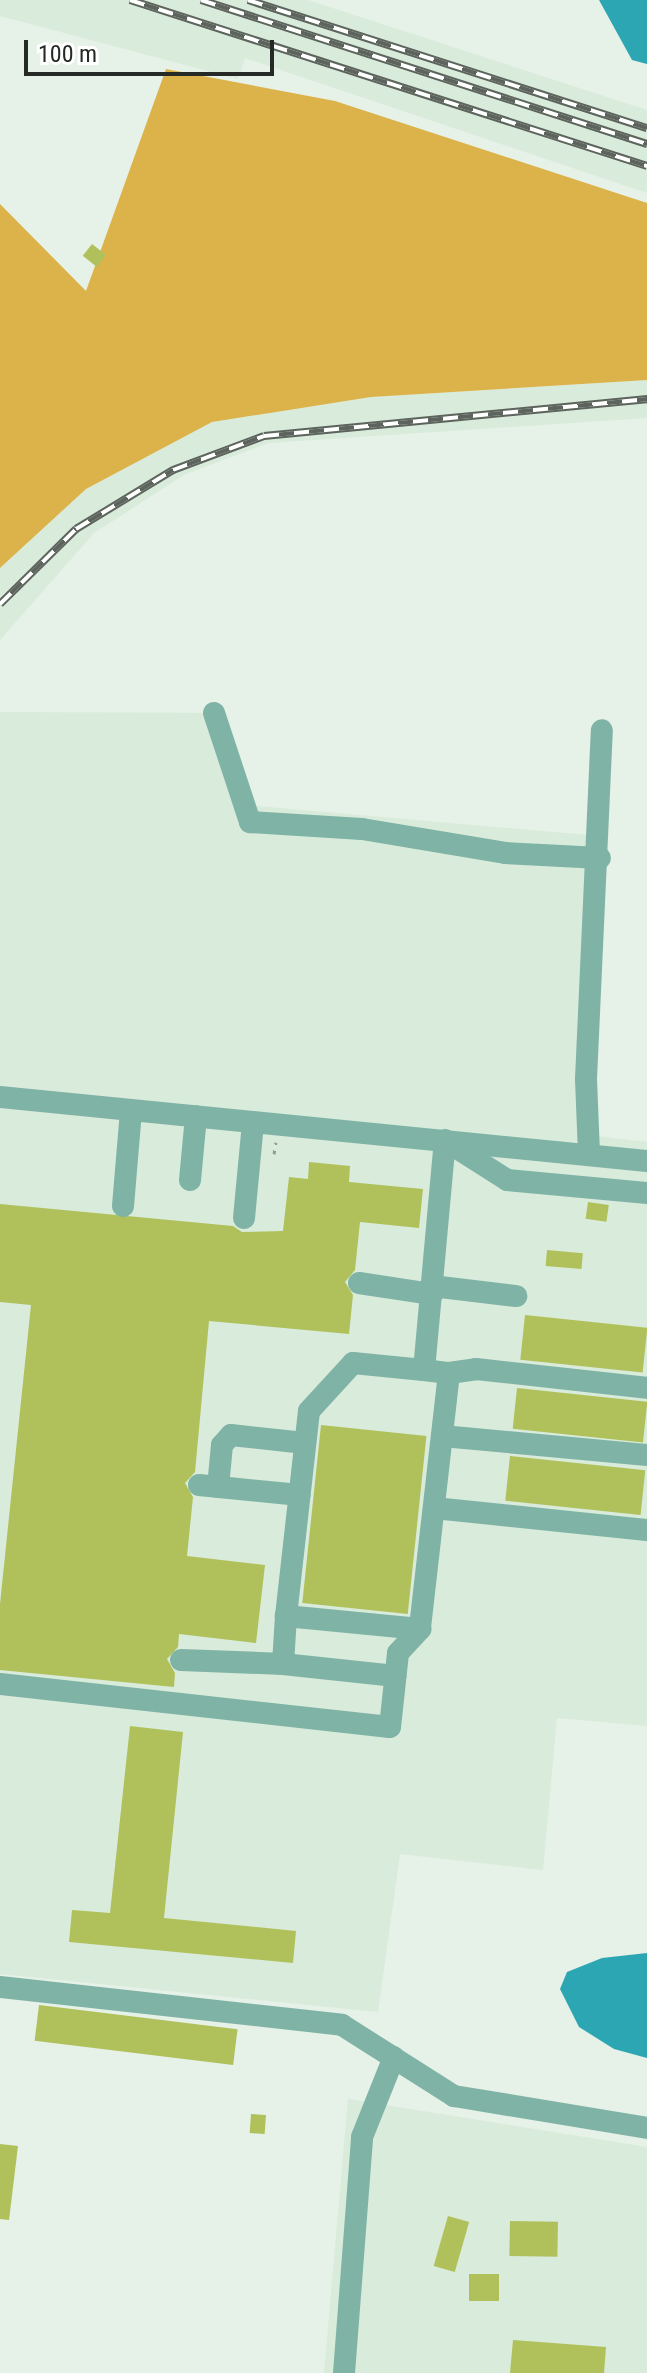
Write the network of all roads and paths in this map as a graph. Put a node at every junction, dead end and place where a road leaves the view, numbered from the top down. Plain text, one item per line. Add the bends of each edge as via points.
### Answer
1 (214, 713) dead end
2 (602, 730) dead end
3 (600, 858) junction
4 (0, 1097) edge
5 (131, 1110) junction
6 (196, 1116) junction
7 (253, 1122) junction
8 (445, 1140) junction
9 (589, 1154) junction
10 (647, 1161) edge
11 (190, 1180) dead end
12 (647, 1193) edge
13 (123, 1206) dead end
14 (244, 1218) dead end
15 (359, 1283) dead end
16 (432, 1290) junction
17 (516, 1296) dead end
18 (424, 1370) junction
19 (449, 1373) junction
20 (647, 1388) edge
21 (442, 1436) junction
22 (305, 1443) junction
23 (647, 1455) edge
24 (300, 1495) junction
25 (434, 1508) junction
26 (647, 1530) edge
27 (286, 1616) junction
28 (420, 1629) junction
29 (181, 1660) dead end
30 (283, 1664) junction
31 (395, 1676) junction
32 (0, 1684) edge
33 (0, 1987) edge
34 (394, 2057) junction
35 (647, 2128) edge
36 (344, 2373) edge

1 - 3 street via 250,822 362,829 505,853
2 - 3 street
3 - 9 street via 586,1079
4 - 5 street
5 - 6 street
5 - 13 street
6 - 7 street
6 - 11 street
7 - 8 street
7 - 14 street
8 - 9 street
8 - 12 street via 507,1180
8 - 16 street
9 - 10 street
15 - 16 street
16 - 17 street
16 - 18 street
18 - 19 street
18 - 22 street via 353,1363 309,1411
19 - 20 street via 476,1369
19 - 21 street
21 - 23 street
21 - 25 street
22 - 24 street
22 - 24 street via 231,1435 222,1445 208,1486
24 - 27 street
25 - 26 street
25 - 28 street
27 - 28 street
27 - 30 street
28 - 31 street via 398,1653
29 - 30 street
30 - 31 street
31 - 32 street via 390,1727
33 - 34 street via 342,2025
34 - 35 street via 454,2096
34 - 36 street via 362,2137

